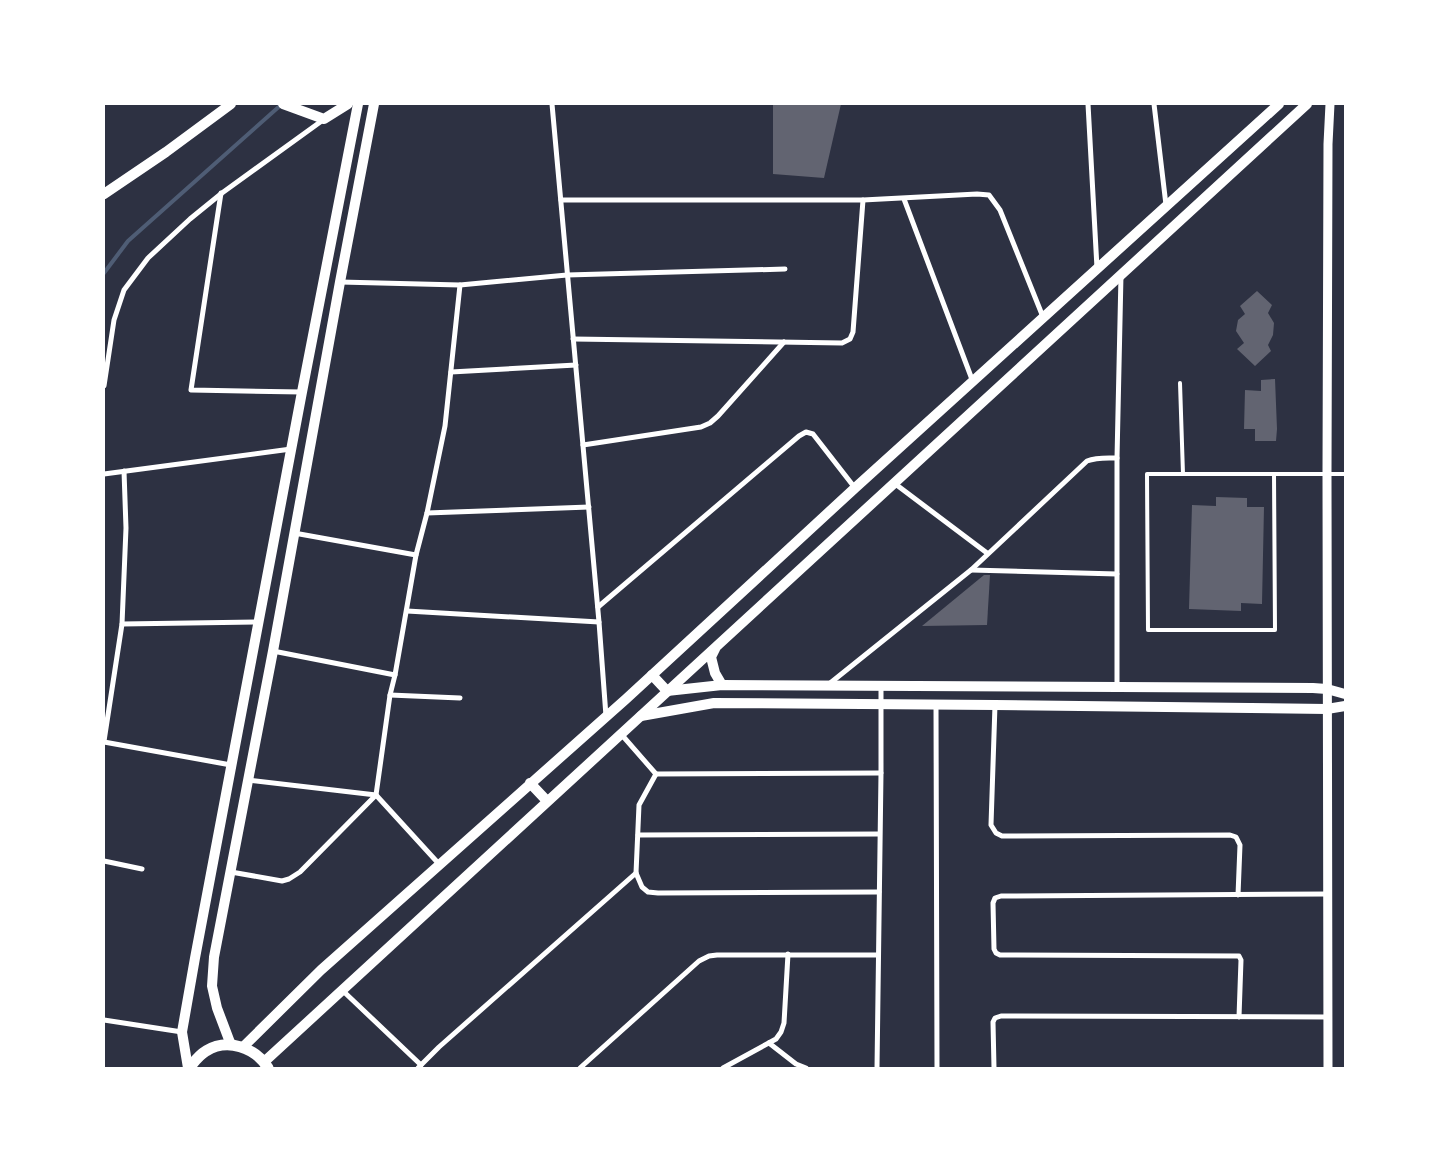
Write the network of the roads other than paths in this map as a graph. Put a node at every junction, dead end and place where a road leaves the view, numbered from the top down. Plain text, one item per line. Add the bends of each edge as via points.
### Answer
1 (231, 104) edge
2 (283, 104) edge
3 (348, 104) edge
4 (358, 104) edge
5 (374, 104) edge
6 (552, 104) edge
7 (1088, 104) edge
8 (1154, 104) edge
9 (1279, 104) edge
10 (1307, 104) edge
11 (1330, 104) edge
12 (319, 117) junction
13 (222, 193) junction
14 (104, 194) edge
15 (904, 199) junction
16 (560, 200) junction
17 (864, 200) junction
18 (1166, 206) junction
19 (1097, 269) junction
20 (785, 270) dead end
21 (1121, 275) junction
22 (567, 276) junction
23 (340, 282) junction
24 (460, 285) junction
25 (1043, 318) junction
26 (573, 339) junction
27 (784, 342) junction
28 (576, 366) junction
29 (450, 372) junction
30 (973, 382) junction
31 (1180, 383) dead end
32 (104, 386) edge
33 (302, 392) junction
34 (583, 445) junction
35 (291, 449) junction
36 (1117, 458) junction
37 (124, 471) junction
38 (104, 474) edge
39 (1183, 474) junction
40 (1274, 474) junction
41 (1327, 474) junction
42 (1345, 474) edge
43 (894, 483) junction
44 (855, 488) junction
45 (588, 507) junction
46 (427, 513) junction
47 (294, 533) junction
48 (987, 553) junction
49 (416, 555) junction
50 (971, 570) junction
51 (1117, 574) junction
52 (598, 607) junction
53 (407, 611) junction
54 (258, 622) junction
55 (599, 622) junction
56 (122, 624) junction
57 (716, 647) junction
58 (273, 651) junction
59 (395, 675) junction
60 (652, 675) junction
61 (718, 685) junction
62 (827, 686) junction
63 (880, 687) junction
64 (1117, 688) junction
65 (1327, 689) junction
66 (667, 691) junction
67 (1345, 694) edge
68 (390, 695) junction
69 (460, 698) dead end
70 (714, 703) junction
71 (881, 704) junction
72 (936, 704) junction
73 (996, 705) junction
74 (1345, 706) edge
75 (1327, 709) junction
76 (606, 716) junction
77 (640, 716) junction
78 (621, 734) junction
79 (104, 741) edge
80 (231, 765) junction
81 (881, 773) junction
82 (656, 774) junction
83 (248, 780) junction
84 (530, 783) junction
85 (376, 795) junction
86 (547, 801) junction
87 (880, 834) junction
88 (638, 835) junction
89 (104, 862) edge
90 (439, 864) junction
91 (142, 869) dead end
92 (231, 872) junction
93 (636, 873) junction
94 (879, 892) junction
95 (1328, 894) junction
96 (1238, 895) junction
97 (788, 954) junction
98 (878, 955) junction
99 (342, 990) junction
100 (1239, 1017) junction
101 (1328, 1017) junction
102 (104, 1020) edge
103 (182, 1032) junction
104 (769, 1043) junction
105 (231, 1045) junction
106 (243, 1047) junction
107 (266, 1065) edge
108 (419, 1066) edge
109 (189, 1068) edge
110 (580, 1068) edge
111 (723, 1068) edge
112 (806, 1068) edge
113 (877, 1068) edge
114 (936, 1068) edge
115 (994, 1068) edge
116 (1328, 1068) edge

1 - 14 main road
2 - 12 main road
3 - 12 main road
4 - 33 main road
5 - 23 main road
6 - 16 street
7 - 19 street
8 - 18 street
9 - 18 main road
10 - 21 main road
11 - 41 street
12 - 13 street
13 - 32 street via 148,258 124,290 114,320
13 - 33 street via 191,390
15 - 17 street
15 - 25 street via 989,195 1000,210
15 - 30 street
16 - 17 street
16 - 22 street
17 - 27 street via 850,339 842,343
18 - 19 main road
19 - 25 main road
20 - 22 street
21 - 36 street
21 - 43 main road
22 - 24 street
22 - 26 street
23 - 24 street
23 - 47 main road
24 - 29 street
25 - 30 main road
26 - 27 street
26 - 28 street
27 - 34 street via 710,423
28 - 29 street
28 - 34 street
29 - 46 street via 444,426
30 - 44 main road
31 - 39 lane
33 - 35 main road
34 - 45 street
35 - 37 street
35 - 54 main road
36 - 48 street via 1087,461
36 - 51 street
37 - 38 street
37 - 56 street via 126,528
39 - 40 lane
39 - 40 lane via 1147,474 1148,630 1276,630
40 - 41 lane
41 - 42 lane
41 - 65 street
43 - 48 street
43 - 57 main road
44 - 52 street via 813,434 806,432
44 - 60 main road
45 - 46 street
45 - 52 street
46 - 49 street
47 - 49 street
47 - 58 main road
48 - 50 street
49 - 53 street
50 - 51 street
50 - 62 street
51 - 64 street
52 - 55 street
53 - 55 street
53 - 59 street
54 - 56 street
54 - 80 main road
55 - 76 street
56 - 79 street
57 - 61 main road via 711,657
57 - 66 main road
58 - 59 street
58 - 83 main road
59 - 68 street
60 - 66 main road
60 - 76 main road
61 - 62 main road
61 - 66 main road
61 - 70 main road
62 - 63 main road
63 - 64 main road
63 - 71 street
64 - 65 main road
65 - 67 main road
65 - 75 street
66 - 77 main road
68 - 69 street
68 - 85 street
70 - 71 main road
70 - 77 main road
71 - 72 main road
71 - 81 street
72 - 73 main road
72 - 114 street
73 - 75 main road
73 - 96 street via 991,825 996,833 1002,836 1230,835 1236,837 1240,844
74 - 75 main road
75 - 95 street
76 - 84 main road
77 - 78 main road
78 - 82 street
78 - 86 main road
79 - 80 street
80 - 103 main road
81 - 82 street
81 - 87 street
82 - 88 street via 639,804
83 - 85 street
83 - 92 main road
84 - 86 main road
84 - 90 main road
85 - 90 street
85 - 92 street via 300,872 289,879 282,881
86 - 99 main road
87 - 88 street
87 - 94 street
88 - 93 street
89 - 91 street
90 - 106 main road via 321,970
92 - 105 main road via 214,956 212,986
93 - 94 street via 642,887 648,892 658,893
93 - 108 street
94 - 98 street
95 - 96 street
95 - 101 street
96 - 100 street via 1001,896 993,903 994,949 1000,954 1239,956
97 - 98 street
97 - 104 street via 784,1023 782,1032
97 - 110 street via 717,955 698,961
98 - 113 street
99 - 107 main road
99 - 108 street
100 - 101 street
100 - 115 street via 1001,1016 993,1022
101 - 116 street
102 - 103 street
103 - 109 main road
104 - 111 street
104 - 112 street
105 - 106 main road
105 - 109 main road via 206,1051
106 - 107 main road

